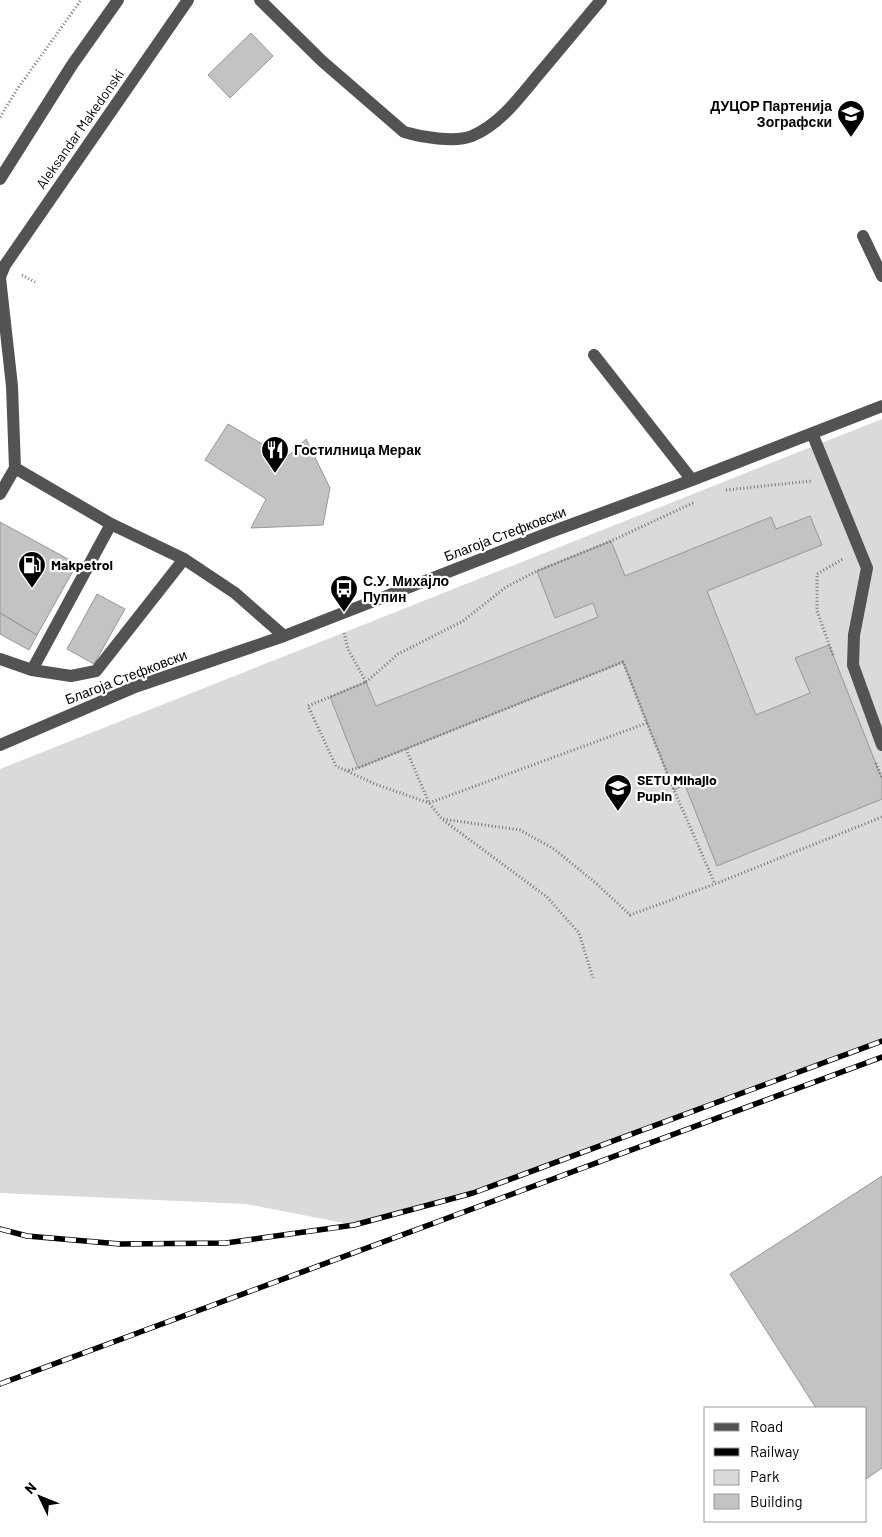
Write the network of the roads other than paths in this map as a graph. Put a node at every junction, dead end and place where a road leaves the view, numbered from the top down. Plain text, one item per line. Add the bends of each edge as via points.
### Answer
1 (118, 0) edge
2 (188, 0) edge
3 (200, 0) edge
4 (260, 0) edge
5 (601, 0) edge
6 (172, 23) junction
7 (0, 179) edge
8 (863, 236) dead end
9 (882, 276) edge
10 (0, 278) edge
11 (594, 355) dead end
12 (882, 406) edge
13 (812, 433) junction
14 (15, 468) junction
15 (692, 480) junction
16 (0, 494) edge
17 (111, 524) junction
18 (184, 559) junction
19 (284, 636) junction
20 (0, 659) edge
21 (32, 670) junction
22 (0, 745) edge
23 (882, 745) edge

1 - 7 street via 72,65
2 - 6 street, Aleksandar Makedonski
3 - 6 street
4 - 5 street via 322,61 404,132 452,139 470,137 507,111
6 - 10 street, Aleksandar Makedonski via 5,265
8 - 9 street
10 - 14 street via 12,386
11 - 15 street
12 - 13 street, Благоја Стефковски
13 - 15 street, Благоја Стефковски
13 - 23 street via 867,568 854,636 853,665
14 - 16 street
14 - 17 street
15 - 19 street, Благоја Стефковски
17 - 18 street
17 - 21 street
18 - 19 street via 236,593
18 - 21 street via 96,671 71,676
19 - 22 street, Благоја Стефковски via 135,687
20 - 21 street

